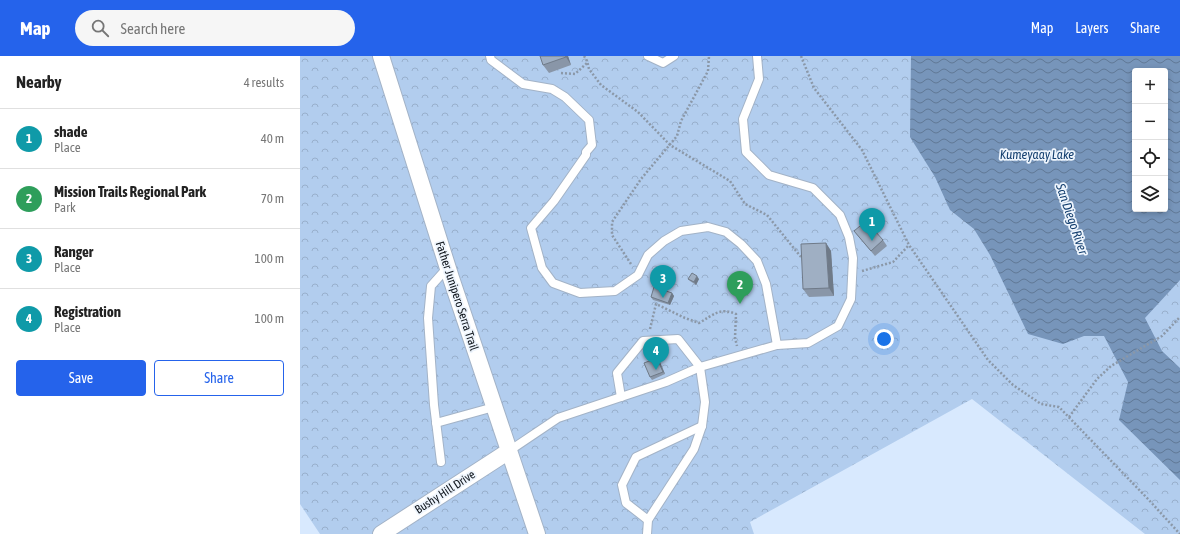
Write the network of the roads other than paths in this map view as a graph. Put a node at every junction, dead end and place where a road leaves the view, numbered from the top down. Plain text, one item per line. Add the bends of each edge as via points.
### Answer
1 (381, 56) edge
2 (490, 56) edge
3 (648, 56) edge
4 (674, 56) edge
5 (757, 56) edge
6 (448, 268) junction
7 (777, 345) junction
8 (700, 367) junction
9 (621, 397) junction
10 (494, 407) junction
11 (436, 422) junction
12 (702, 426) junction
13 (509, 451) junction
14 (441, 462) dead end
15 (648, 520) junction
16 (381, 534) edge
17 (537, 534) edge
18 (647, 534) edge

1 - 6 street, Father Junipero Serra Trail
2 - 7 lane via 491,60 523,84 552,89 565,97 589,120 592,144 554,201 531,228 542,268 553,283 580,294 615,291 638,275 648,255 664,241 681,231 708,227 726,232 757,261 766,284
3 - 4 lane via 663,63
5 - 7 lane via 759,79 743,119 746,152 769,175 813,188 840,215 849,237 853,258 851,299 838,326 808,343
6 - 10 street, Father Junipero Serra Trail
6 - 11 lane via 431,286 428,318
7 - 8 lane
8 - 9 lane
8 - 9 lane via 678,339 643,341 617,373
8 - 12 lane via 705,402
9 - 13 lane via 558,418
10 - 11 lane
10 - 13 street, Father Junipero Serra Trail
11 - 14 lane
12 - 15 lane via 694,449
12 - 15 lane via 636,457 622,485 626,503
13 - 16 street, Bushy Hill Drive
13 - 17 street, Father Junipero Serra Trail
15 - 18 lane

